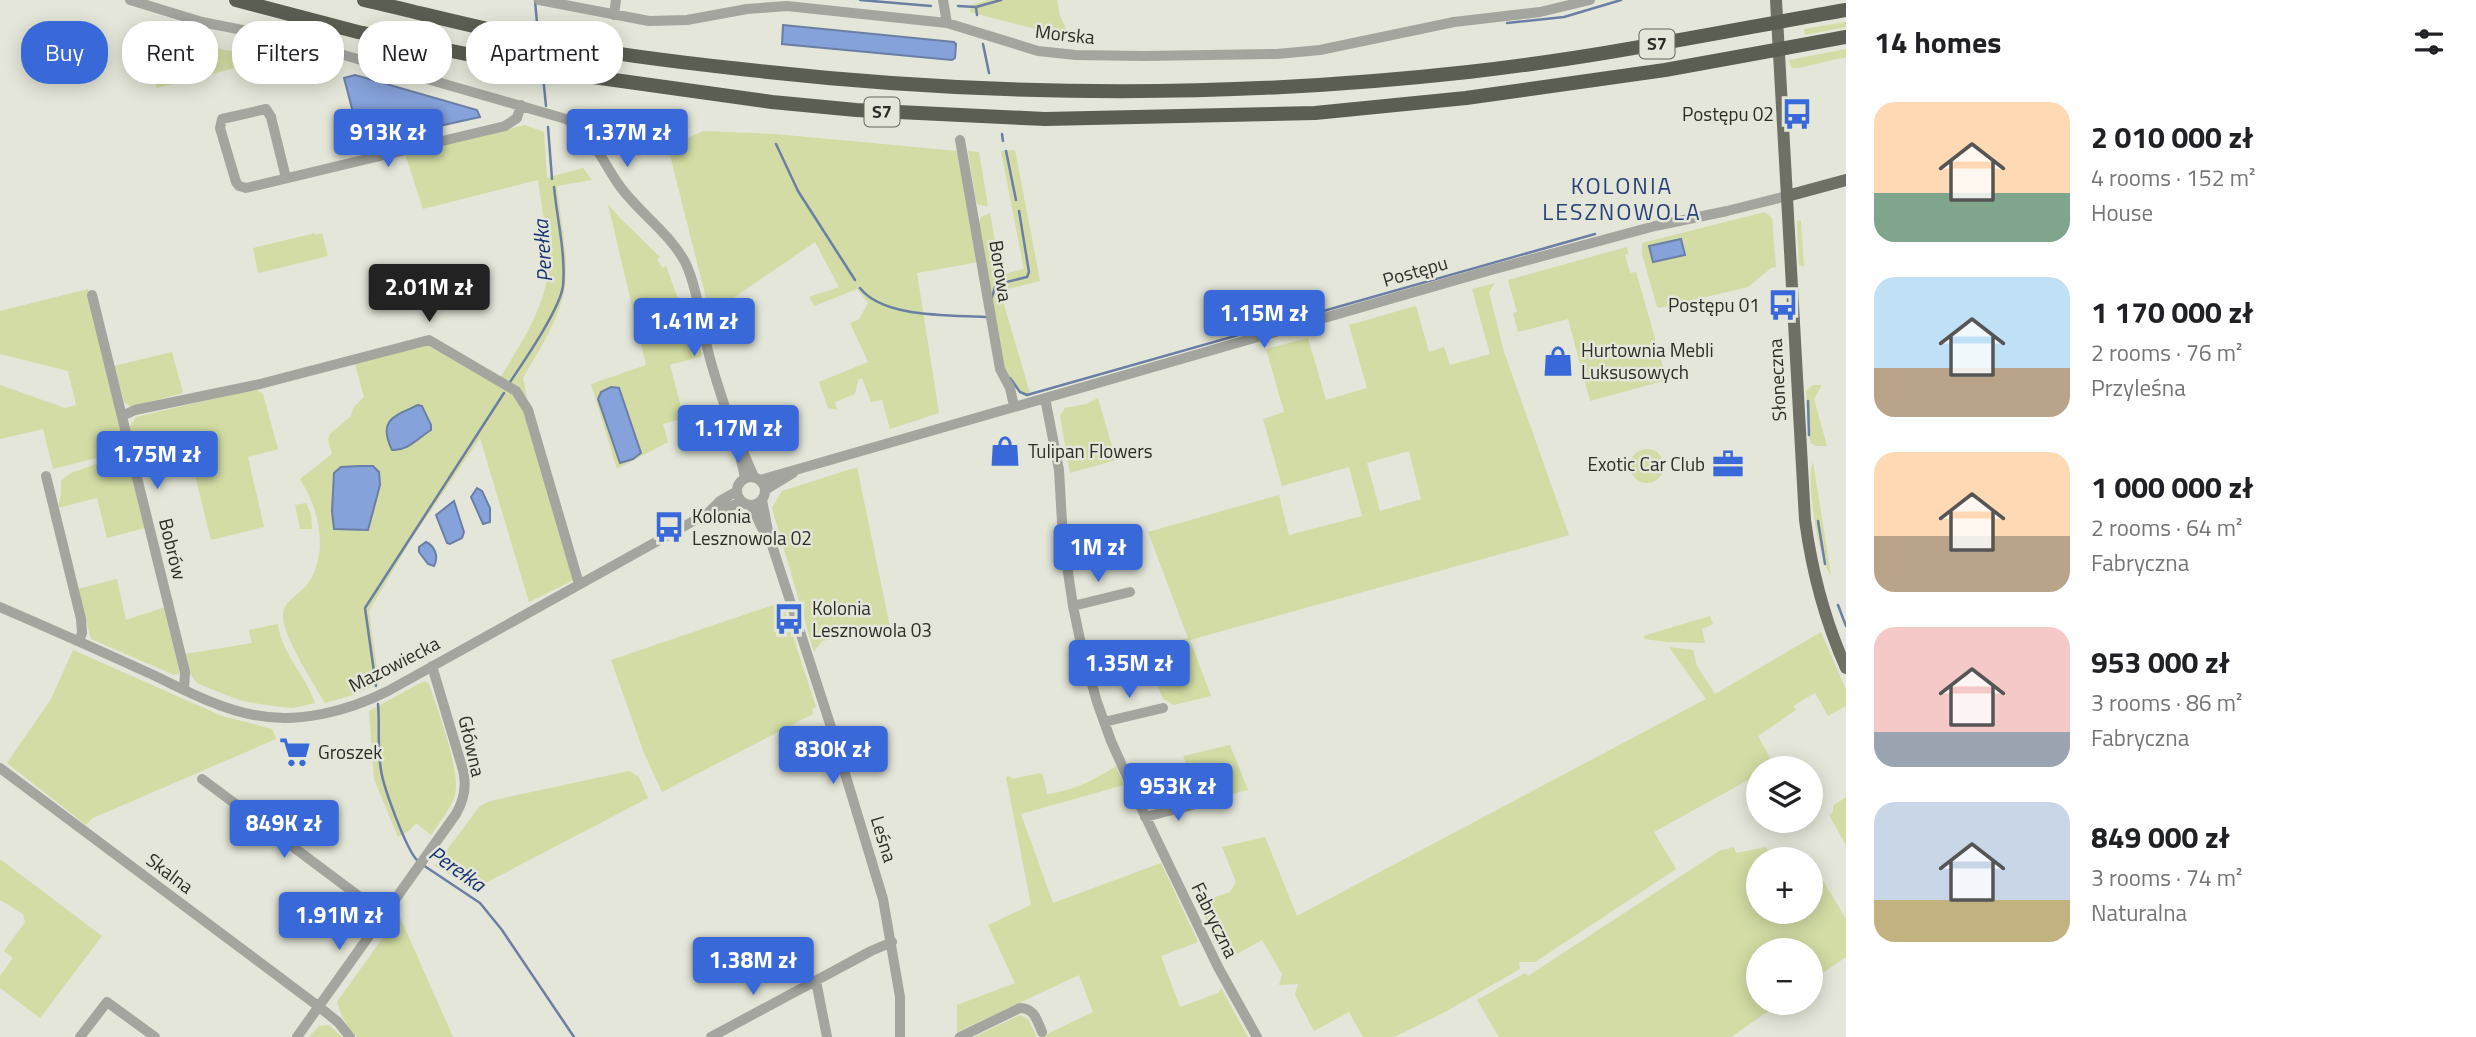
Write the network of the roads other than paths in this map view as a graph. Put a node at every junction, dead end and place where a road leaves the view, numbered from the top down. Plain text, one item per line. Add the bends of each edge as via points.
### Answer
1 (130, 0) edge
2 (236, 0) edge
3 (364, 0) edge
4 (541, 0) edge
5 (616, 0) edge
6 (943, 0) edge
7 (1590, 0) edge
8 (1776, 0) edge
9 (1846, 10) edge
10 (614, 15) junction
11 (947, 23) junction
12 (1846, 37) edge
13 (521, 106) junction
14 (960, 140) dead end
15 (286, 178) junction
16 (1846, 180) edge
17 (1787, 196) junction
18 (92, 295) dead end
19 (1045, 398) junction
20 (1014, 406) junction
21 (122, 415) junction
22 (797, 470) junction
23 (46, 476) dead end
24 (753, 478) junction
25 (737, 491) junction
26 (764, 495) junction
27 (747, 503) junction
28 (708, 513) junction
29 (769, 536) junction
30 (579, 584) junction
31 (1130, 592) dead end
32 (1073, 606) junction
33 (0, 607) edge
34 (79, 641) junction
35 (432, 666) junction
36 (1846, 668) edge
37 (184, 689) junction
38 (1163, 708) dead end
39 (1104, 722) junction
40 (0, 768) edge
41 (202, 779) dead end
42 (1204, 802) dead end
43 (1145, 817) junction
44 (384, 915) junction
45 (892, 942) junction
46 (816, 981) junction
47 (318, 1006) junction
48 (1042, 1032) dead end
49 (80, 1037) edge
50 (155, 1037) edge
51 (297, 1037) edge
52 (350, 1037) edge
53 (711, 1037) edge
54 (827, 1037) edge
55 (900, 1037) edge
56 (960, 1037) edge
57 (1257, 1037) edge

1 - 13 street via 202,22 288,39
2 - 12 highway, S7 via 358,32 544,70 772,102 1045,119 1315,113 1466,98 1665,70
3 - 9 highway, S7 via 541,40 686,62 853,81 1034,92 1229,90 1467,72 1557,61
4 - 10 street, Morska
5 - 10 street
6 - 11 street
7 - 11 street, Morska via 1277,54 1076,55 1038,51
8 - 17 main road, Słoneczna
10 - 11 street, Morska via 687,20 774,6
13 - 15 street via 505,126
13 - 24 street, Leśna via 566,119 586,133 619,185 683,258 712,365
14 - 20 street, Borowa via 1000,369
15 - 15 street via 266,109 222,119 220,128 239,186
16 - 17 main road, Postępu
17 - 19 street, Postępu via 1490,270
17 - 36 main road, Słoneczna via 1805,520 1818,589
18 - 21 street, Bobrów
19 - 20 street, Postępu
19 - 32 street, Fabryczna via 1059,470
20 - 22 street, Postępu
21 - 30 street via 429,340 516,391 528,410
21 - 37 street, Bobrów via 185,672
22 - 24 street, Postępu
22 - 26 street, Postępu
23 - 34 street via 83,626
24 - 25 street via 739,484
24 - 26 street, Leśna
25 - 27 street, Leśna
25 - 28 street, Mazowiecka
26 - 27 street, Postępu
26 - 29 street, Leśna
27 - 28 street, Mazowiecka
27 - 29 street, Leśna
28 - 30 street, Mazowiecka
29 - 45 street, Leśna via 866,840
30 - 35 street, Mazowiecka
31 - 32 street
32 - 39 street, Fabryczna
33 - 34 street, Mazowiecka
34 - 37 street, Mazowiecka
35 - 37 street, Mazowiecka via 375,697 305,716 256,716
35 - 44 street, Główna via 465,783 459,808
38 - 39 street
39 - 43 street, Fabryczna
40 - 47 street, Skalna
41 - 44 street
42 - 43 street
43 - 57 street, Fabryczna
44 - 47 street, Główna
45 - 46 street
45 - 55 street, Leśna
46 - 53 street
46 - 54 street
47 - 51 street, Główna
47 - 52 street, Skalna
48 - 56 street via 1031,1011 1020,1008
49 - 50 street via 107,1002

